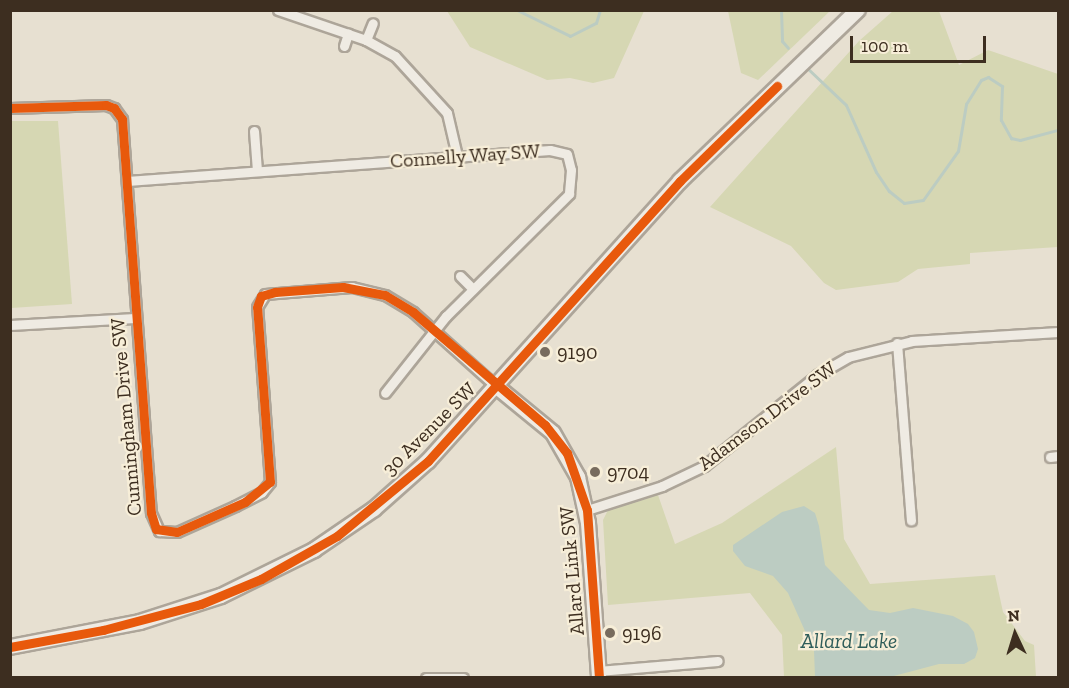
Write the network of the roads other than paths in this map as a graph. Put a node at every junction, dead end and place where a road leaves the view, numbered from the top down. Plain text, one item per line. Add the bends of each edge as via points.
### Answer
1 (278, 10) edge
2 (858, 10) edge
3 (373, 23) dead end
4 (348, 34) junction
5 (366, 40) junction
6 (344, 46) dead end
7 (10, 108) edge
8 (254, 131) dead end
9 (457, 156) junction
10 (257, 171) junction
11 (126, 181) junction
12 (460, 276) dead end
13 (473, 289) junction
14 (135, 318) junction
15 (10, 325) edge
16 (434, 332) junction
17 (1059, 332) edge
18 (897, 343) junction
19 (497, 387) junction
20 (385, 393) dead end
21 (587, 510) junction
22 (911, 520) dead end
23 (10, 647) edge
24 (718, 662) dead end
25 (598, 674) edge
26 (426, 678) edge
27 (463, 678) edge

1 - 4 street
2 - 19 main road, 30 Avenue SW via 680,181
3 - 5 street
4 - 5 street
4 - 6 street
5 - 9 street via 395,56 440,102 452,126
7 - 11 street, Cunningham Drive SW via 114,108 122,119
8 - 10 street
9 - 10 street, Connelly Way SW
9 - 13 street, Connelly Way SW via 557,150 567,154 571,163 569,194
10 - 11 street, Connelly Way SW
11 - 14 street, Cunningham Drive SW
12 - 13 street
13 - 16 street, Connelly Way SW
14 - 15 street
14 - 16 street, Cunningham Drive SW via 152,519 156,529 168,534 245,502 270,482 257,307 261,296 275,292 363,289 402,303
16 - 19 street, Cunningham Drive SW
16 - 20 street
17 - 18 street, Adamson Drive SW
18 - 21 street, Adamson Drive SW via 863,351 824,369 726,450 692,472
18 - 22 street
19 - 21 main road, Allard Link SW via 560,442 574,465
19 - 23 main road, 30 Avenue SW via 428,461 374,509 287,565 221,596 161,616
21 - 25 main road, Allard Link SW
24 - 25 street
26 - 27 street

